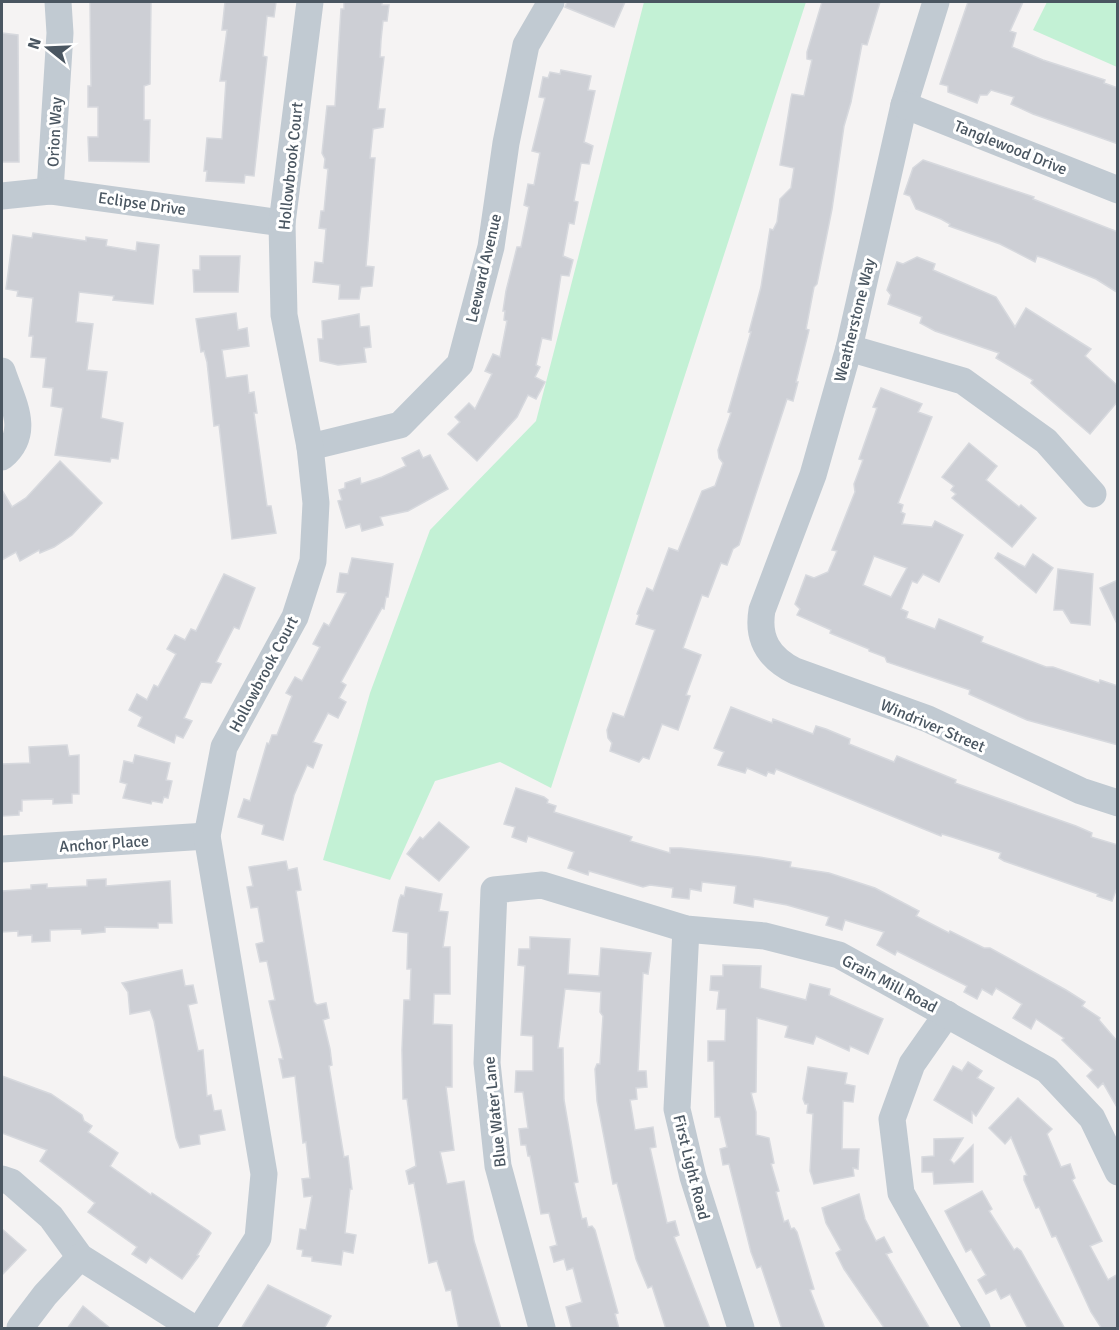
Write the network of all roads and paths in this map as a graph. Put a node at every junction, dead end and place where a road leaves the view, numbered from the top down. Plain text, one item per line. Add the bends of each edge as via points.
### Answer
1 (58, 2) edge
2 (310, 2) edge
3 (551, 2) edge
4 (936, 2) edge
5 (904, 105) junction
6 (1118, 190) edge
7 (51, 191) junction
8 (2, 196) edge
9 (282, 223) junction
10 (849, 348) junction
11 (2, 370) edge
12 (310, 447) junction
13 (2, 457) edge
14 (1092, 494) dead end
15 (760, 634) joint
16 (1118, 803) edge
17 (207, 836) junction
18 (2, 849) edge
19 (494, 890) joint
20 (686, 929) junction
21 (947, 1014) junction
22 (1118, 1172) edge
23 (2, 1179) edge
24 (80, 1257) junction
25 (20, 1329) edge
26 (193, 1329) edge
27 (201, 1329) edge
28 (542, 1329) edge
29 (741, 1329) edge
30 (977, 1329) edge

1 - 7 street, Orion Way via 60,33
2 - 9 street, Hollowbrook Court
3 - 12 street, Leeward Avenue via 526,45 491,247 460,364 400,425
4 - 5 street, Weatherstone Way
5 - 6 street, Tanglewood Drive
5 - 10 street, Weatherstone Way
7 - 8 street, Eclipse Drive
7 - 9 street, Eclipse Drive
9 - 12 street, Hollowbrook Court via 285,315
10 - 14 street via 963,381 1046,441
10 - 15 street, Weatherstone Way via 813,475 762,610
11 - 13 street via 20,424 15,446
12 - 17 street, Hollowbrook Court via 315,503 313,561 295,617 224,747
15 - 16 street, Windriver Street via 777,661 795,671 928,719 1081,791
17 - 18 street, Anchor Place
17 - 27 street, Hollowbrook Court via 264,1174 258,1238
19 - 20 street, Grain Mill Road via 542,885
19 - 28 street, Blue Water Lane via 487,1063 497,1155
20 - 21 street, Grain Mill Road via 765,936 839,956
20 - 29 street, First Light Road via 677,1109 693,1178
21 - 22 street, Grain Mill Road via 1047,1070 1092,1118
21 - 30 street via 912,1064 892,1119 901,1193
23 - 24 street via 11,1182 51,1217
24 - 25 street
24 - 26 street

